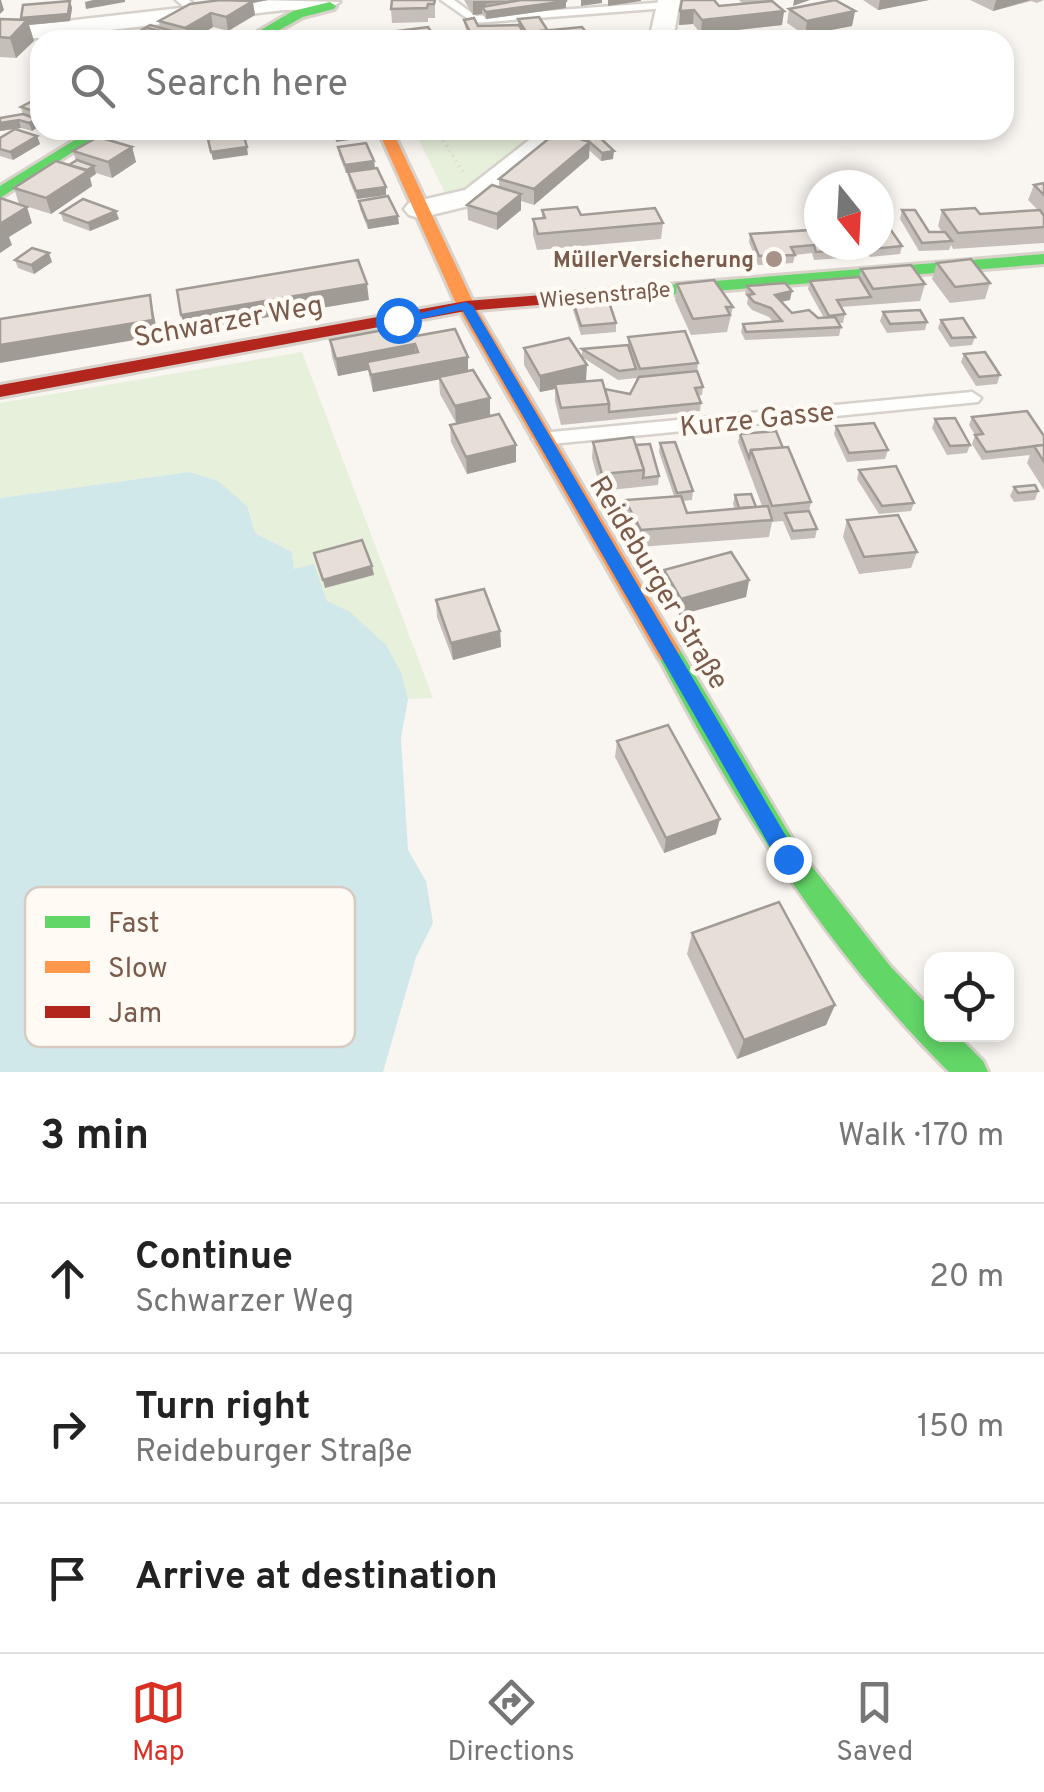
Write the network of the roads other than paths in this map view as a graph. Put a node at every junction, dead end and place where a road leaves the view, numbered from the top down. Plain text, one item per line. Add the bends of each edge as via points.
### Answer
1 (448, 0) edge
2 (668, 2) edge
3 (190, 6) edge
4 (331, 8) edge
5 (46, 30) edge
6 (270, 30) edge
7 (663, 30) edge
8 (0, 31) edge
9 (30, 31) edge
10 (85, 140) edge
11 (389, 140) edge
12 (547, 140) edge
13 (0, 192) edge
14 (419, 209) junction
15 (1044, 259) edge
16 (466, 306) junction
17 (0, 391) edge
18 (972, 398) dead end
19 (541, 439) junction
20 (924, 1025) edge
21 (940, 1042) edge
22 (972, 1072) edge

1 - 2 lane via 474,20
2 - 7 street
3 - 4 street
3 - 5 street
4 - 6 street via 298,14
8 - 9 street
10 - 13 street
11 - 14 street, Reideburger Straße
12 - 14 street via 476,196
14 - 16 street, Reideburger Straße
15 - 16 street, Wiesenstraße
16 - 17 street, Schwarzer Weg
16 - 19 street, Reideburger Straße
18 - 19 lane, Kurze Gasse
19 - 20 street, Reideburger Straße via 788,859
21 - 22 street, Reideburger Straße

